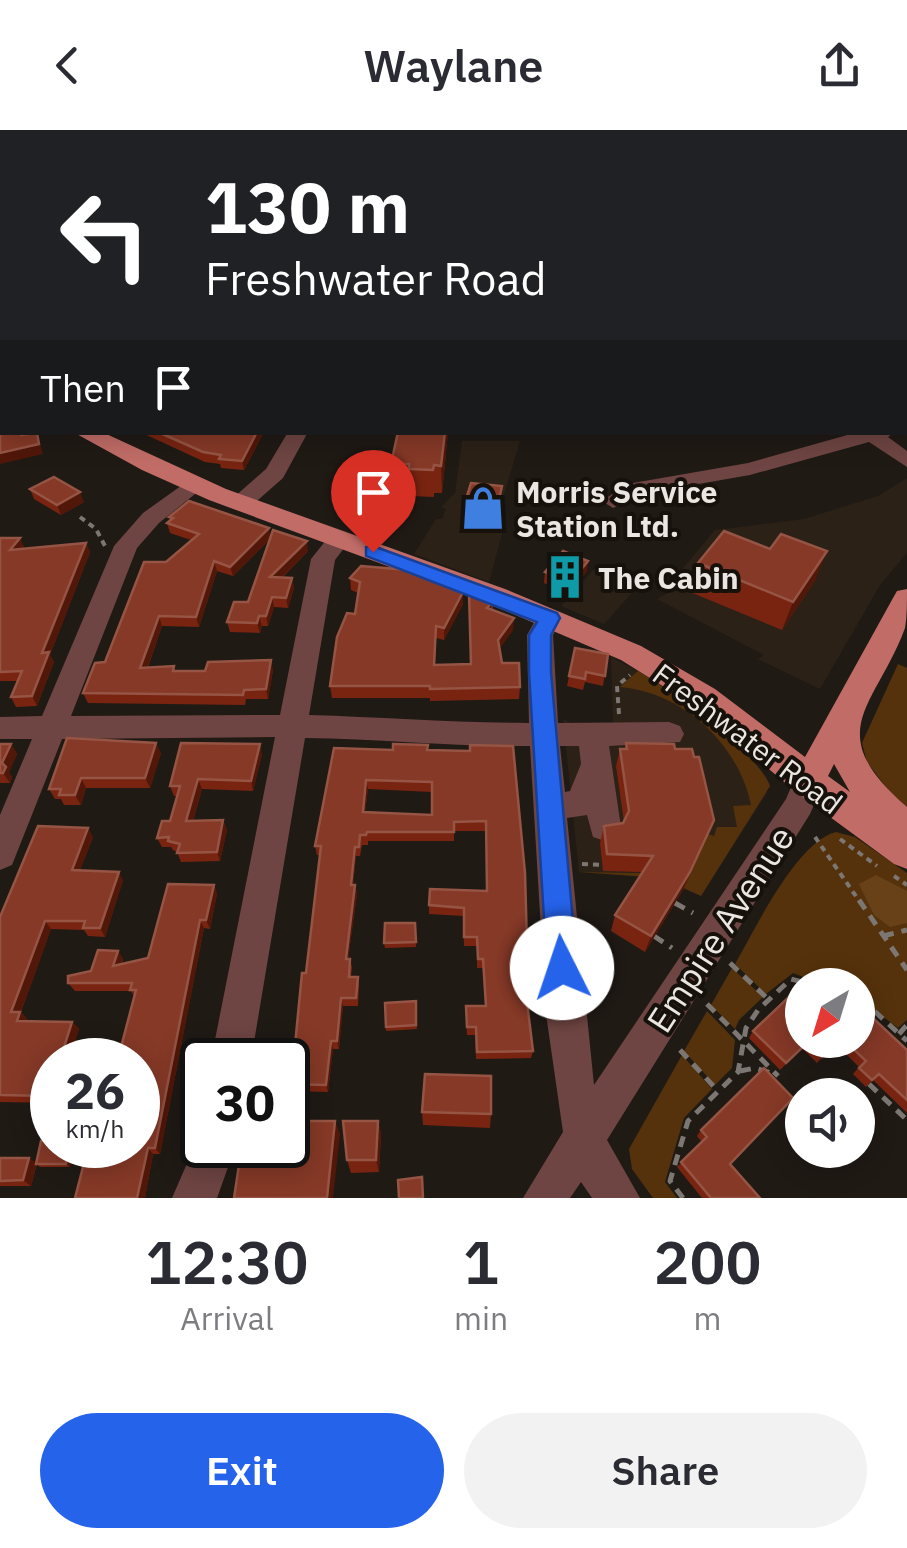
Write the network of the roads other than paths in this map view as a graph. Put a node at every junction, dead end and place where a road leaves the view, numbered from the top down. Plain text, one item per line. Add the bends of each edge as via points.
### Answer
1 (90, 435) edge
2 (296, 435) edge
3 (871, 435) edge
4 (876, 435) edge
5 (907, 460) edge
6 (192, 485) junction
7 (613, 501) dead end
8 (241, 504) junction
9 (338, 539) junction
10 (907, 598) edge
11 (549, 618) junction
12 (844, 711) junction
13 (294, 726) junction
14 (0, 728) edge
15 (52, 728) junction
16 (669, 734) dead end
17 (544, 736) junction
18 (603, 741) junction
19 (808, 782) junction
20 (549, 806) junction
21 (605, 827) edge
22 (907, 828) edge
23 (907, 853) edge
24 (0, 855) edge
25 (235, 1038) edge
26 (583, 1142) junction
27 (209, 1168) edge
28 (194, 1198) edge
29 (545, 1198) edge
30 (618, 1198) edge

1 - 6 main road, Freshwater Road
2 - 8 street via 275,473
3 - 7 street via 750,469 635,489
4 - 5 street
6 - 8 main road, Freshwater Road
6 - 15 street via 126,546
8 - 9 main road, Freshwater Road
9 - 11 main road, Freshwater Road
9 - 13 street via 323,559
10 - 12 main road, Empire Avenue
11 - 17 street via 540,635
11 - 19 main road, Freshwater Road via 661,670
12 - 19 main road, Empire Avenue
12 - 22 main road via 857,776
13 - 15 street
13 - 17 street
13 - 25 street
14 - 15 street
15 - 24 street
16 - 18 street
17 - 18 street
17 - 20 street
18 - 20 street via 582,804
18 - 21 street
19 - 23 main road, Freshwater Road
19 - 26 street, Empire Avenue
20 - 26 street
26 - 29 street, Empire Avenue
26 - 30 street
27 - 28 street

